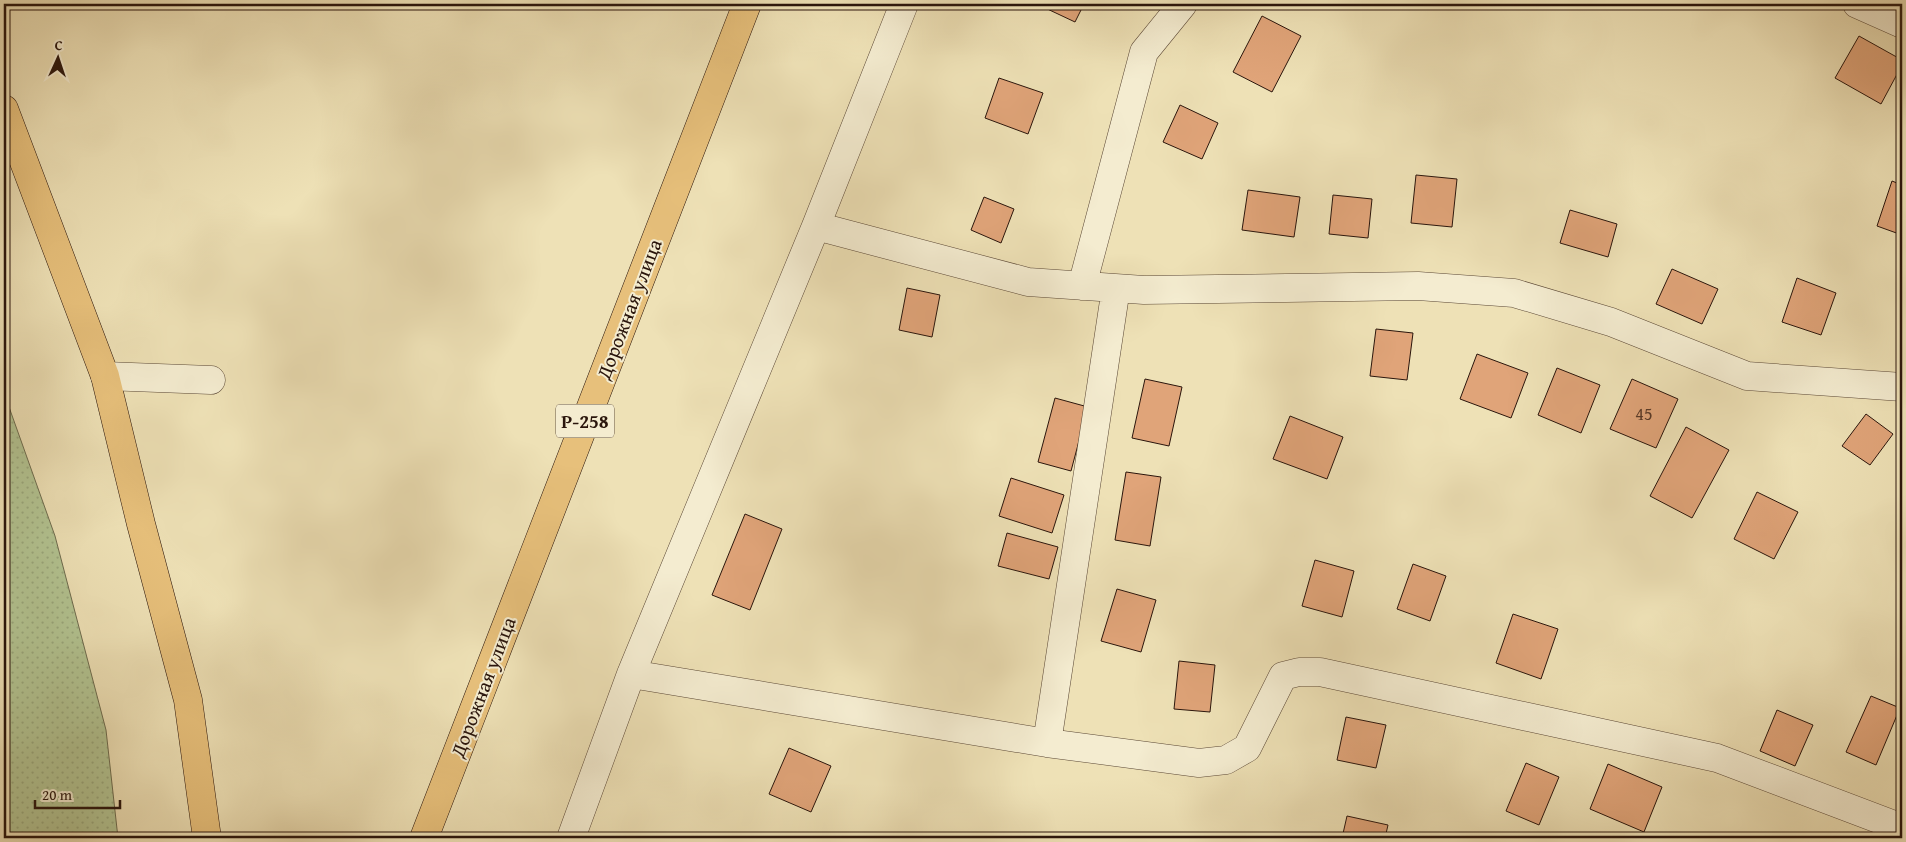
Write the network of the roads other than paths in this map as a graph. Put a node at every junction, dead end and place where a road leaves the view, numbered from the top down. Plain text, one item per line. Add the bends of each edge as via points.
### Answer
1 (747, 4) edge
2 (904, 4) edge
3 (1184, 4) edge
4 (1857, 4) edge
5 (1902, 24) edge
6 (4, 109) edge
7 (816, 226) junction
8 (1082, 286) junction
9 (1116, 288) junction
10 (105, 376) junction
11 (211, 380) dead end
12 (1902, 387) edge
13 (631, 674) junction
14 (1047, 743) junction
15 (1902, 828) edge
16 (207, 838) edge
17 (424, 838) edge
18 (571, 838) edge

1 - 17 main road, Дорожная улица / Р-258
2 - 7 street
3 - 8 street via 1144,52
4 - 5 street
6 - 10 main road
7 - 8 street via 1028,282
7 - 13 street
8 - 9 street
9 - 12 street via 1418,286 1514,293 1611,322 1747,376
9 - 14 street
10 - 11 street
10 - 16 main road via 188,700
13 - 14 street
13 - 18 street
14 - 15 street via 1199,763 1226,760 1247,748 1283,676 1320,672 1717,758

